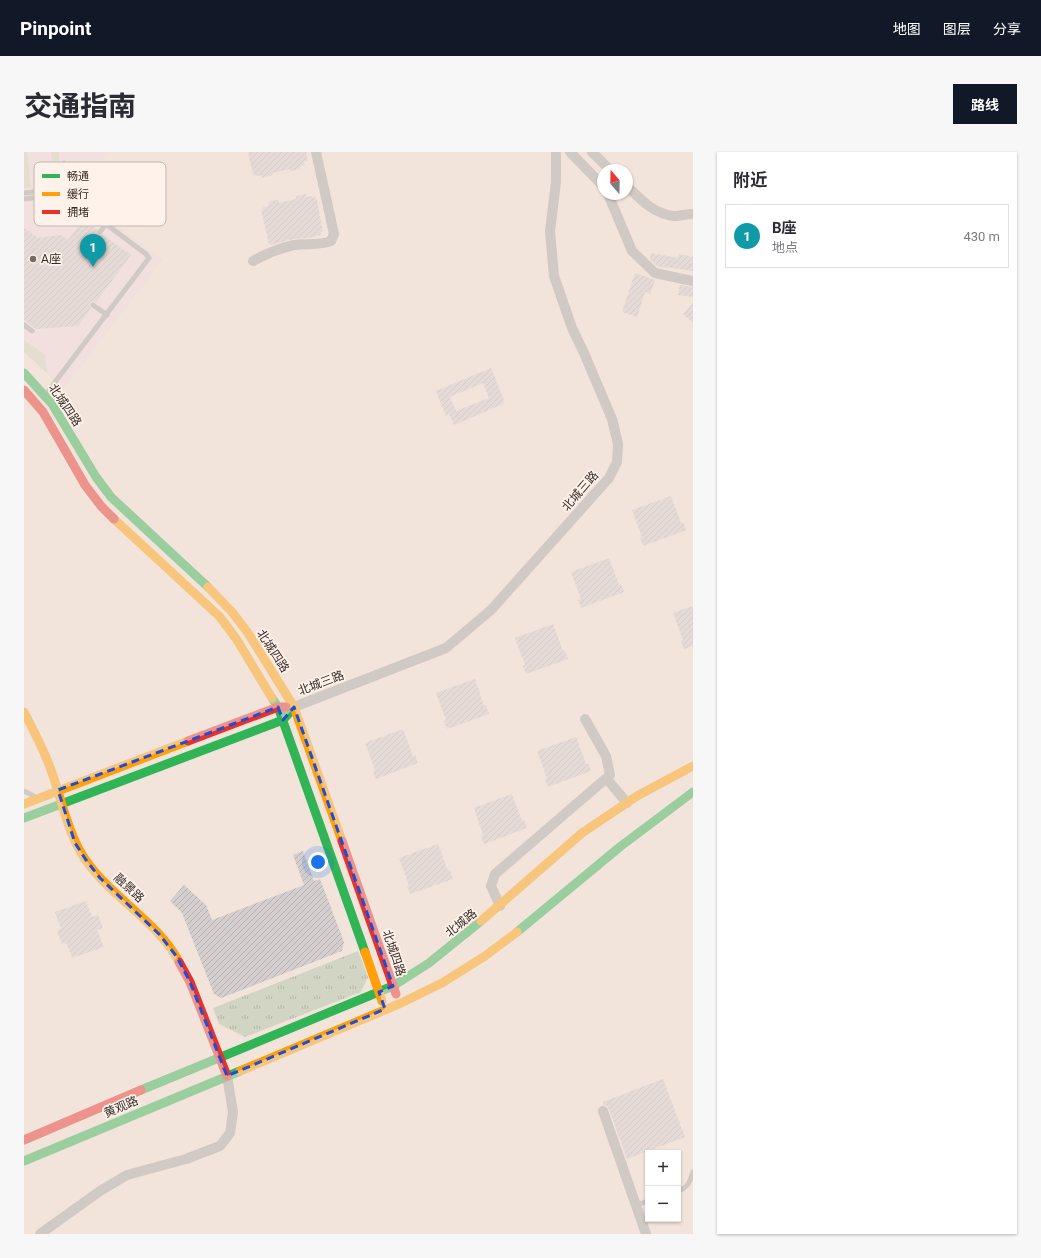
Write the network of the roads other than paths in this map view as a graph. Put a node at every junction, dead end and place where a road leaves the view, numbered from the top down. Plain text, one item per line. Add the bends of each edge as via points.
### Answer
1 (316, 152) edge
2 (556, 152) edge
3 (570, 152) edge
4 (592, 152) edge
5 (604, 164) edge
6 (597, 180) edge
7 (34, 192) edge
8 (633, 192) edge
9 (24, 193) edge
10 (34, 198) edge
11 (24, 199) edge
12 (610, 200) edge
13 (693, 214) edge
14 (104, 226) edge
15 (109, 226) edge
16 (100, 232) dead end
17 (253, 260) dead end
18 (693, 281) edge
19 (93, 305) dead end
20 (107, 315) junction
21 (24, 325) edge
22 (32, 331) dead end
23 (24, 373) edge
24 (24, 390) edge
25 (45, 395) junction
26 (37, 405) junction
27 (278, 707) junction
28 (294, 707) junction
29 (24, 712) edge
30 (585, 719) dead end
31 (282, 720) junction
32 (693, 766) edge
33 (607, 779) junction
34 (58, 790) junction
35 (24, 791) edge
36 (693, 792) edge
37 (37, 798) junction
38 (627, 802) junction
39 (61, 803) junction
40 (24, 804) edge
41 (24, 818) edge
42 (500, 906) junction
43 (393, 986) junction
44 (379, 992) junction
45 (399, 1004) junction
46 (385, 1009) junction
47 (220, 1057) junction
48 (227, 1076) junction
49 (603, 1111) dead end
50 (24, 1140) edge
51 (24, 1161) edge
52 (693, 1172) edge
53 (681, 1190) edge
54 (645, 1202) edge
55 (636, 1205) junction
56 (40, 1234) edge
57 (646, 1234) edge

1 - 17 street via 334,234 331,241 286,247
2 - 28 street, 北城三路 via 556,182 550,230 554,276 572,328 612,419 618,444 617,462 609,478 491,610 446,648
3 - 6 street
4 - 5 street
7 - 9 lane
8 - 13 street via 660,212 674,216
10 - 11 lane
12 - 18 street via 632,252 655,273
14 - 16 lane
15 - 20 lane via 149,258
19 - 20 lane
20 - 25 lane
21 - 22 lane
23 - 25 main road, 北城四路
24 - 26 main road, 北城四路
25 - 26 lane
25 - 28 main road, 北城四路 via 111,497 232,612
26 - 27 main road, 北城四路 via 86,485 102,506 220,617 238,640
27 - 28 main road, 北城三路
27 - 31 main road, 北城四路
27 - 34 main road, 北城三路
28 - 31 main road, 北城三路
28 - 43 main road, 北城四路
29 - 34 main road, 融景路 via 38,738
30 - 33 street via 606,756 610,775
31 - 39 main road, 北城三路
31 - 44 main road, 北城四路
32 - 38 main road, 北城路
33 - 38 street
33 - 42 street via 495,874 491,886
34 - 37 main road, 北城三路
34 - 39 main road, 融景路
35 - 37 lane
36 - 45 main road via 621,846 485,956 442,983
37 - 40 main road, 北城三路
38 - 42 main road, 北城路 via 582,833
39 - 41 main road, 北城三路
39 - 47 main road, 融景路 via 75,843 86,860 100,878 160,934 177,957 190,982
42 - 43 main road, 北城路 via 429,963
43 - 44 main road, 北城路
43 - 45 main road, 北城四路
44 - 46 main road, 北城四路
44 - 47 main road, 北城路
45 - 46 main road
46 - 48 main road
47 - 48 main road, 融景路
47 - 50 main road, 黄观路
48 - 51 main road, 黄观路
48 - 56 street via 233,1112 230,1133 220,1146 186,1159 127,1175
49 - 55 street
52 - 53 lane via 690,1183
54 - 55 lane
55 - 57 street

